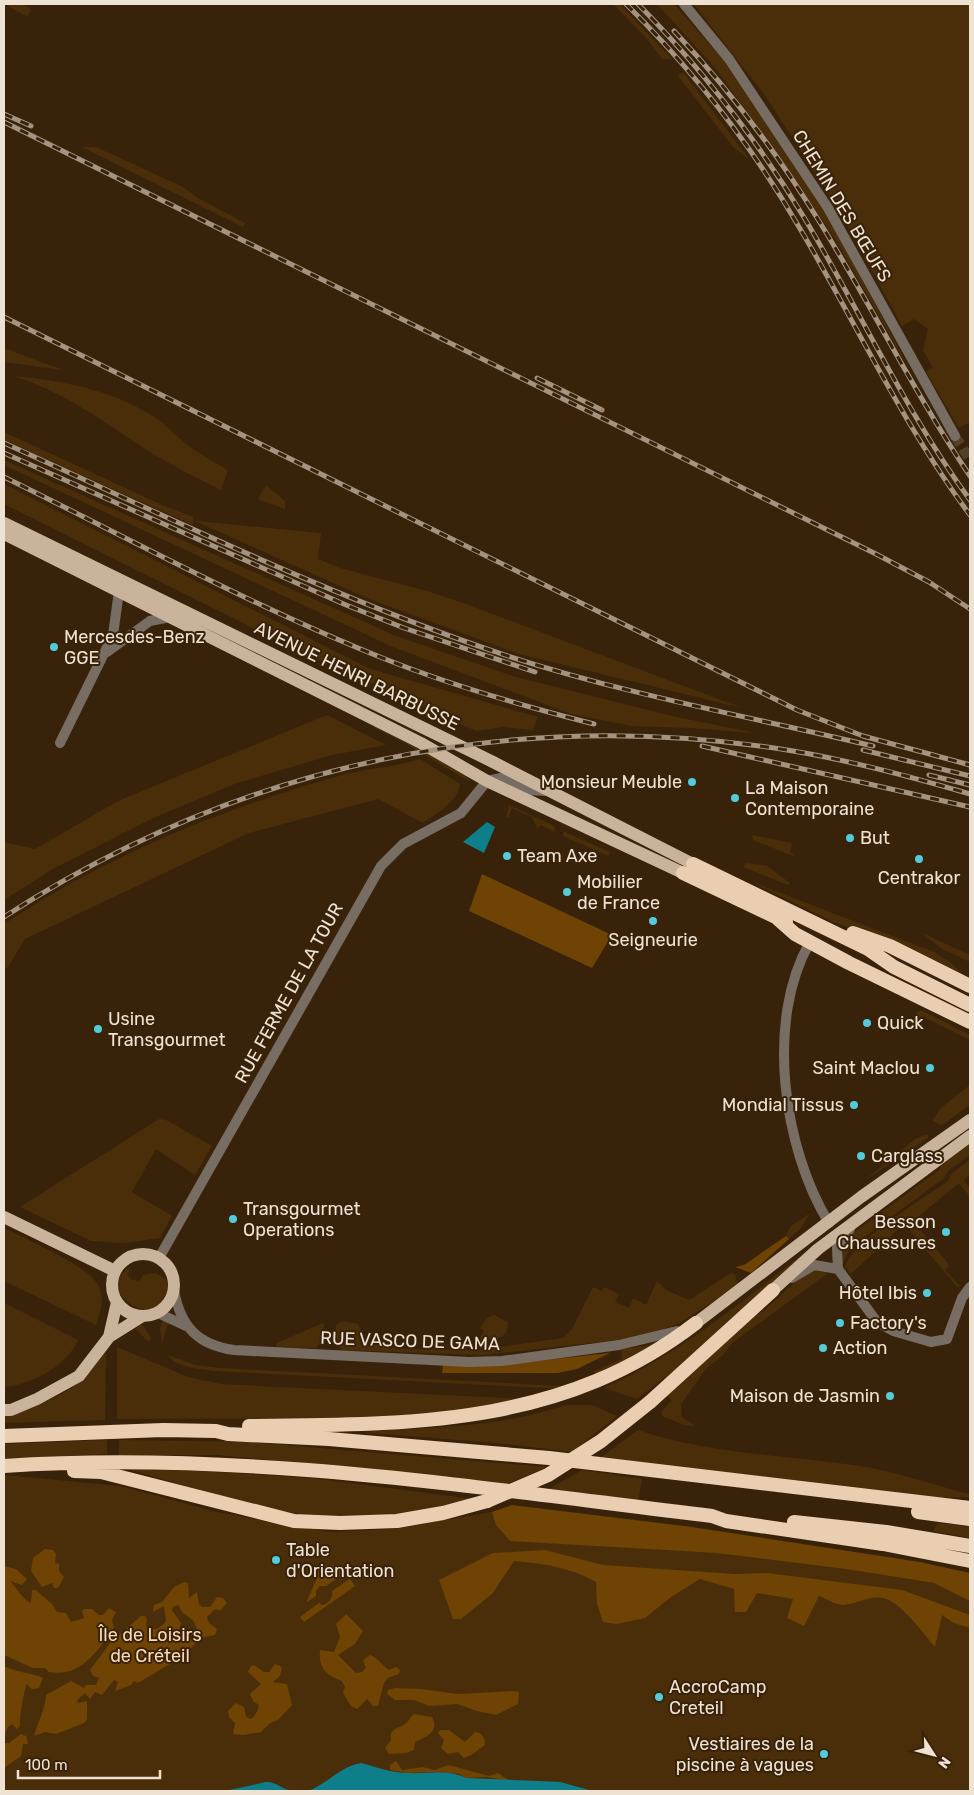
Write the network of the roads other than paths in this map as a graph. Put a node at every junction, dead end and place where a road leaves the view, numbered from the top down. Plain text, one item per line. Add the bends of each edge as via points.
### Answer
1 (684, 4) edge
2 (955, 436) tunnel mouth
3 (4, 523) edge
4 (4, 534) edge
5 (119, 591) junction
6 (170, 617) junction
7 (106, 652) junction
8 (60, 743) dead end
9 (488, 781) junction
10 (550, 791) junction
11 (688, 868) junction
12 (778, 919) junction
13 (830, 930) junction
14 (810, 942) junction
15 (879, 958) junction
16 (970, 986) edge
17 (970, 1005) edge
18 (970, 1022) edge
19 (970, 1120) edge
20 (970, 1136) edge
21 (862, 1215) junction
22 (4, 1217) edge
23 (829, 1223) junction
24 (159, 1258) junction
25 (838, 1269) junction
26 (115, 1271) junction
27 (970, 1288) edge
28 (773, 1290) junction
29 (174, 1291) junction
30 (116, 1302) junction
31 (158, 1313) junction
32 (141, 1316) junction
33 (696, 1323) junction
34 (186, 1326) junction
35 (109, 1337) junction
36 (4, 1410) edge
37 (216, 1431) junction
38 (4, 1436) edge
39 (9, 1465) edge
40 (661, 1473) junction
41 (970, 1508) edge
42 (712, 1516) junction
43 (970, 1519) edge
44 (970, 1546) edge
45 (970, 1561) edge

1 - 2 street, CHEMIN DES BŒUFS via 729,59 828,208
3 - 10 main road, AVENUE HENRI BARBUSSE
4 - 5 main road, AVENUE HENRI BARBUSSE
5 - 6 main road, AVENUE HENRI BARBUSSE
5 - 7 street via 113,634
6 - 7 street via 150,621
6 - 9 main road, AVENUE HENRI BARBUSSE via 422,743
7 - 8 street
9 - 10 street via 501,778 525,790
9 - 11 main road, AVENUE HENRI BARBUSSE
9 - 24 street, RUE FERME DE LA TOUR via 461,812 403,844 381,866
10 - 11 main road, AVENUE HENRI BARBUSSE
11 - 12 highway
11 - 13 highway
12 - 14 highway
12 - 15 highway via 867,958
13 - 15 highway
13 - 16 highway via 843,929 890,946
14 - 18 highway
14 - 23 street via 796,969 784,1037 785,1090 793,1136 806,1176
15 - 17 highway
19 - 23 main road
20 - 21 main road
21 - 25 street via 837,1248
21 - 28 main road
22 - 26 main road
23 - 33 main road
24 - 26 main road via 148,1254 133,1256 124,1260
24 - 29 main road via 171,1272
25 - 27 street via 877,1322 893,1331 931,1342 947,1339 962,1298
25 - 28 street via 814,1266
26 - 30 main road via 112,1287
28 - 39 highway, bridge via 650,1402 601,1441 548,1475 487,1501 443,1513 397,1520 340,1523 294,1520 101,1472 36,1470
29 - 31 main road
29 - 34 street, RUE VASCO DE GAMA
30 - 32 main road via 127,1312
30 - 35 main road
31 - 32 main road
31 - 34 street, RUE VASCO DE GAMA
32 - 35 main road
33 - 34 street, RUE VASCO DE GAMA via 670,1334 619,1345 502,1361 469,1362 284,1354 223,1348 206,1342
33 - 37 highway via 672,1342 626,1368 562,1395 511,1409 445,1419 227,1427
35 - 36 main road via 79,1376 37,1399
37 - 38 highway
37 - 40 highway via 549,1458
39 - 42 highway via 153,1461 227,1463 494,1488
40 - 41 highway
40 - 43 highway via 677,1478
42 - 44 highway via 876,1531
42 - 45 highway via 726,1521 883,1544

